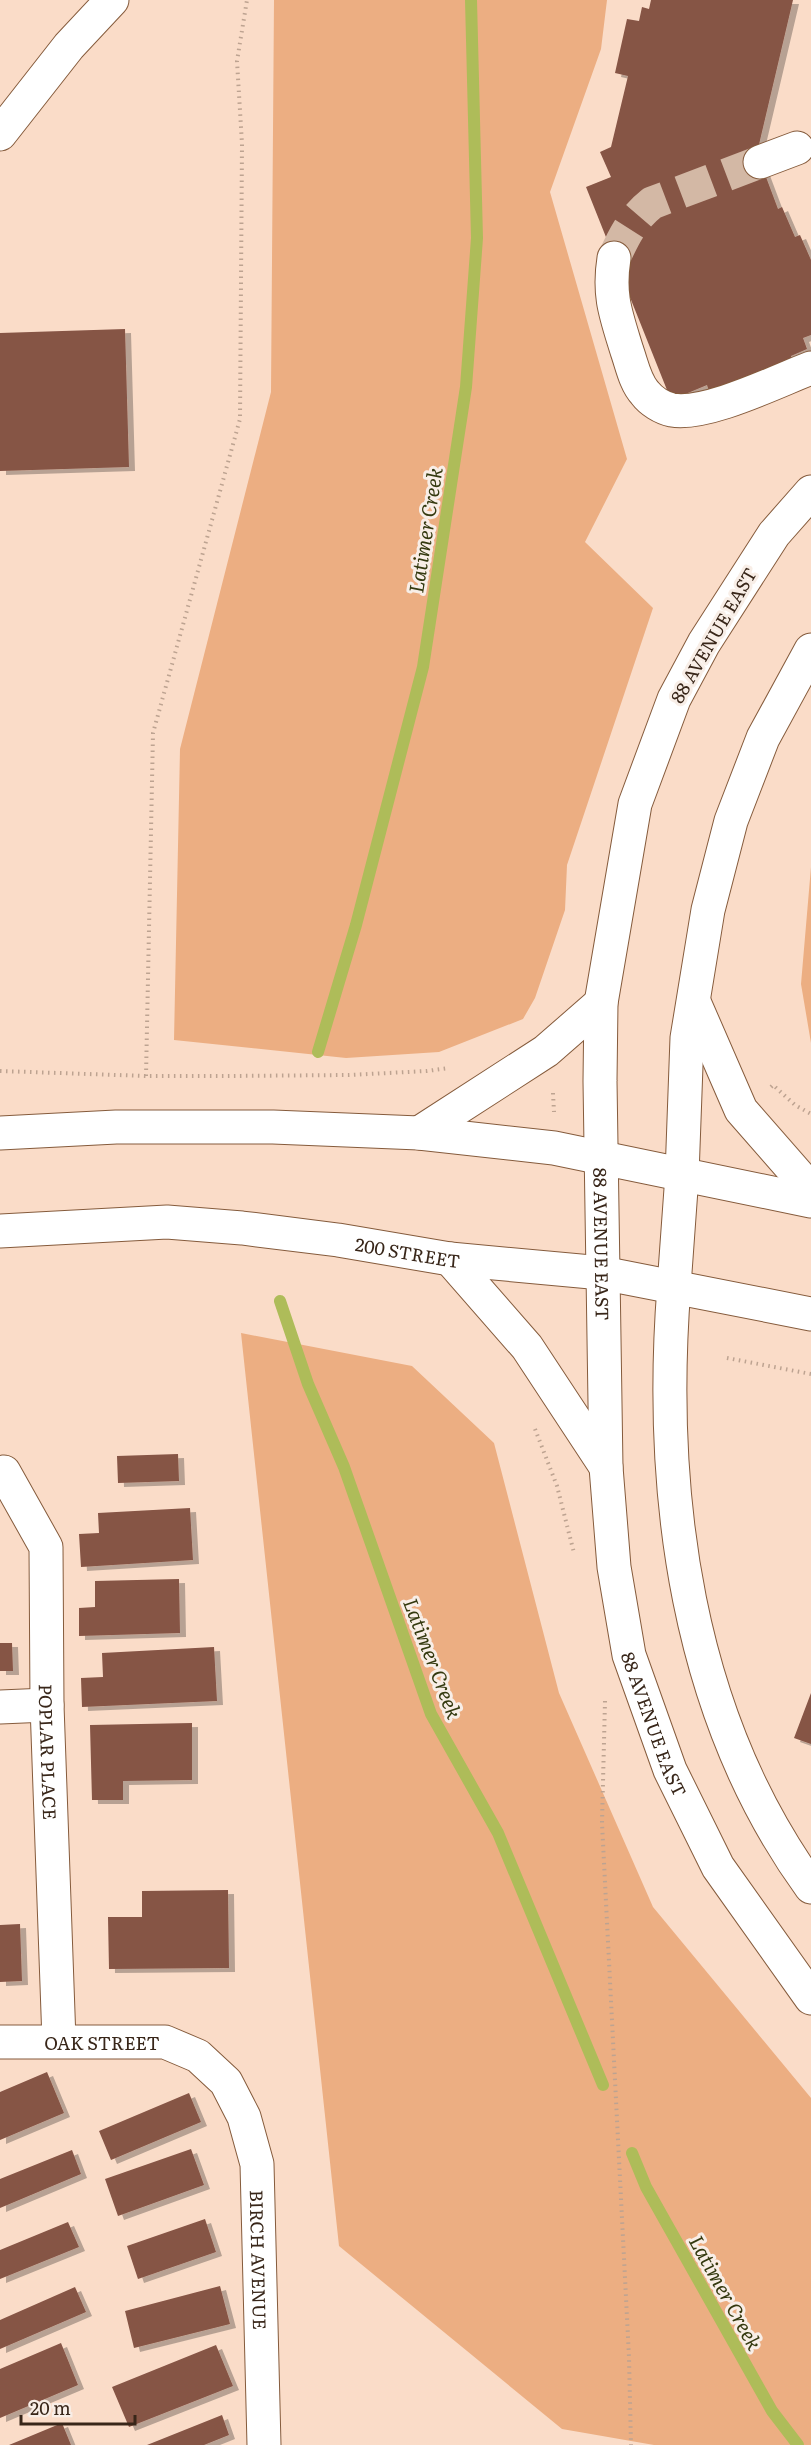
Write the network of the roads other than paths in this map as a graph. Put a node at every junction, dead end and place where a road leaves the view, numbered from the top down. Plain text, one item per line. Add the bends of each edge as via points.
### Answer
1 (112, 0) edge
2 (0, 134) edge
3 (797, 148) dead end
4 (760, 162) tunnel mouth
5 (614, 258) tunnel mouth
6 (811, 368) edge
7 (811, 492) edge
8 (811, 650) edge
9 (693, 1002) junction
10 (601, 1003) junction
11 (0, 1133) edge
12 (419, 1133) junction
13 (601, 1158) junction
14 (682, 1176) junction
15 (811, 1190) edge
16 (811, 1202) edge
17 (0, 1231) edge
18 (450, 1259) junction
19 (602, 1273) junction
20 (674, 1286) junction
21 (811, 1314) edge
22 (606, 1467) junction
23 (4, 1472) dead end
24 (47, 1705) junction
25 (0, 1707) edge
26 (811, 1887) edge
27 (811, 1998) edge
28 (59, 2041) junction
29 (0, 2043) edge
30 (226, 2082) joint
31 (264, 2445) edge

1 - 2 main road via 69,45
3 - 4 main road
5 - 6 main road via 610,282 615,312 635,375 644,392 657,404 672,410 713,406
7 - 10 main road, 88 AVENUE EAST via 774,534 737,589 674,699 635,804
8 - 9 main road via 763,738 732,821 708,910
9 - 14 main road via 687,1038
9 - 15 main road via 741,1110
10 - 12 main road via 546,1051
10 - 13 main road, 88 AVENUE EAST
11 - 12 main road via 116,1127 273,1127
12 - 13 main road via 554,1148
13 - 14 main road
13 - 19 main road, 88 AVENUE EAST
14 - 16 main road
14 - 20 main road
17 - 18 main road, 200 STREET via 167,1222 338,1240
18 - 19 main road, 200 STREET
18 - 22 main road via 527,1347
19 - 20 main road, 200 STREET
19 - 22 main road, 88 AVENUE EAST
20 - 21 main road, 200 STREET
20 - 26 main road via 669,1348 671,1468 682,1563 699,1646 728,1732 761,1808
22 - 27 main road, 88 AVENUE EAST via 614,1567 630,1655 670,1770 718,1867
23 - 24 main road, POPLAR PLACE via 46,1547
24 - 25 main road
24 - 28 main road, POPLAR PLACE
28 - 29 main road, OAK STREET
28 - 30 main road, OAK STREET via 165,2042 198,2056
30 - 31 main road, BIRCH AVENUE via 244,2117 257,2163

